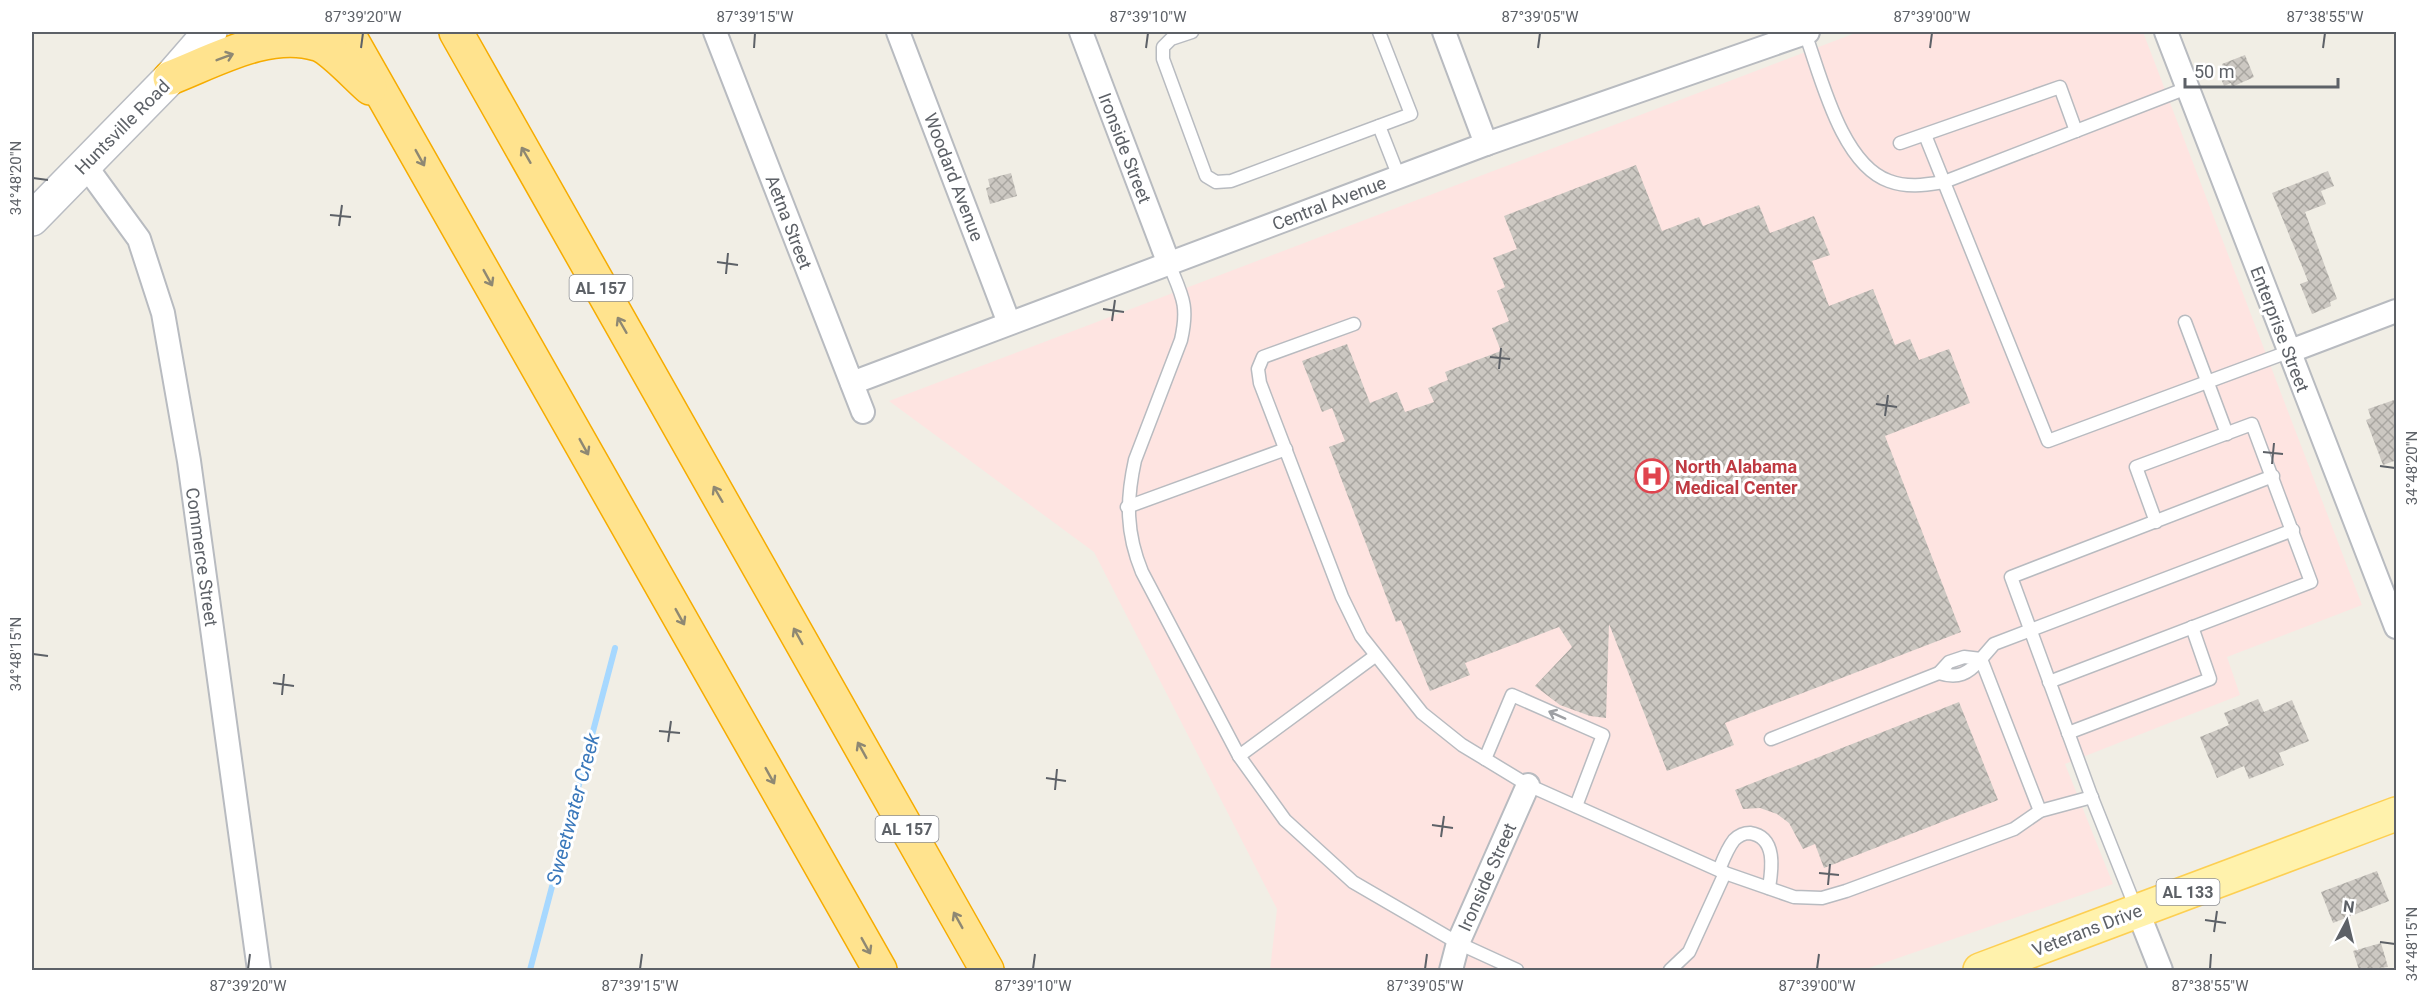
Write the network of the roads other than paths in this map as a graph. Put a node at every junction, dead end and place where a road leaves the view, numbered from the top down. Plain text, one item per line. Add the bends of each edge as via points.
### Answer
1 (210, 32) edge
2 (347, 32) edge
3 (456, 32) edge
4 (715, 32) edge
5 (898, 32) edge
6 (1082, 32) edge
7 (1192, 32) edge
8 (1379, 32) edge
9 (1444, 32) edge
10 (1806, 32) edge
11 (2166, 32) edge
12 (170, 78) junction
13 (2187, 88) junction
14 (392, 107) junction
15 (1379, 126) junction
16 (2076, 131) junction
17 (1925, 135) junction
18 (1899, 143) dead end
19 (1486, 144) junction
20 (85, 165) junction
21 (1399, 177) junction
22 (1944, 182) junction
23 (32, 219) edge
24 (1169, 264) junction
25 (2397, 311) edge
26 (2185, 322) dead end
27 (1010, 324) junction
28 (1354, 324) dead end
29 (2288, 352) junction
30 (2210, 381) junction
31 (852, 383) junction
32 (863, 412) dead end
33 (2227, 434) junction
34 (1286, 449) junction
35 (2273, 476) junction
36 (1127, 507) junction
37 (2156, 522) junction
38 (2293, 530) junction
39 (2192, 627) junction
40 (2397, 627) edge
41 (2030, 630) junction
42 (1375, 656) junction
43 (1981, 659) junction
44 (2049, 682) junction
45 (2068, 733) junction
46 (1771, 739) dead end
47 (1239, 756) junction
48 (1485, 759) junction
49 (1528, 785) junction
50 (2092, 797) junction
51 (1576, 806) junction
52 (2040, 811) junction
53 (2397, 814) edge
54 (1722, 871) junction
55 (1768, 888) junction
56 (2138, 912) junction
57 (1458, 943) junction
58 (259, 970) edge
59 (880, 970) edge
60 (987, 970) edge
61 (1450, 970) edge
62 (1517, 970) edge
63 (1670, 970) edge
64 (1980, 970) edge
65 (2161, 970) edge

1 - 12 main road, Huntsville Road
2 - 14 highway
60 -> 3 highway, AL 157
4 - 31 street, Aetna Street
5 - 27 street, Woodard Avenue
6 - 24 street, Ironside Street
7 - 15 lane via 1171,39 1163,47 1162,59 1206,176 1216,182 1231,181
8 - 15 lane via 1411,114
9 - 19 street
10 - 19 street, Central Avenue
10 - 22 lane via 1845,140 1861,161 1888,181 1916,187
11 - 13 street, Enterprise Street
12 -> 14 highway via 253,47 285,40 319,44
12 - 20 main road, Huntsville Road
13 - 16 lane
13 - 29 street, Enterprise Street
14 -> 59 highway
15 - 21 lane
16 - 17 lane via 2060,87
16 - 22 lane
17 - 18 lane
17 - 22 lane
19 - 21 street, Central Avenue
20 - 23 main road, Huntsville Road
20 - 58 street, Commerce Street via 139,239 163,313 189,461
21 - 24 street, Central Avenue
22 - 30 lane via 2049,441
24 - 27 street, Central Avenue
24 - 36 lane via 1186,306 1186,320 1135,460
25 - 29 street
26 - 30 lane
27 - 31 street, Central Avenue
28 - 34 lane via 1263,357 1258,369 1260,383
29 - 30 lane
29 - 40 street, Enterprise Street
30 - 33 lane
31 - 32 street, Aetna Street
33 - 35 lane via 2252,424
33 - 37 lane via 2136,467
34 - 36 lane
34 - 42 lane via 1342,597
35 - 37 lane
35 - 38 lane
36 - 47 lane via 1132,548 1142,572
37 - 41 lane via 2011,577
38 - 39 lane via 2312,582
38 - 41 lane
39 - 44 lane
39 - 45 lane via 2210,680
41 - 43 lane via 1994,644
41 - 44 lane
42 - 47 lane
42 - 48 lane via 1422,713
43 - 46 lane via 1964,657 1949,662 1939,673
43 - 52 lane
44 - 45 lane
45 - 50 lane
47 - 57 lane via 1285,820 1353,882
48 - 49 lane
51 -> 48 lane via 1603,735 1512,695
49 - 51 lane
49 - 57 street, Ironside Street
50 - 52 lane
50 - 56 lane
51 - 54 lane
52 - 55 lane via 2014,829 1846,891 1822,897 1794,897
53 - 56 main road, Veterans Drive / AL 133
54 - 55 lane
54 - 55 lane via 1735,838 1757,834 1766,841 1772,856
54 - 63 lane via 1689,952
56 - 64 main road, Veterans Drive / AL 133
56 - 65 street
57 - 61 street, Ironside Street
57 - 62 lane

